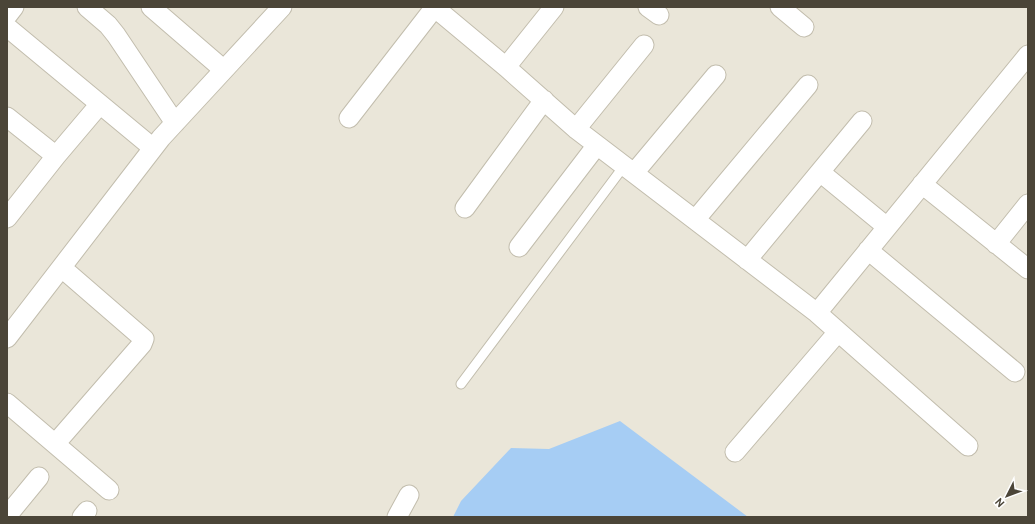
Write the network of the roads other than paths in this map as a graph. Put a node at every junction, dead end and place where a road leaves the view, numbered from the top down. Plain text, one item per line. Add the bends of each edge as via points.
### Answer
1 (14, 7) edge
2 (87, 7) edge
3 (151, 7) edge
4 (282, 7) edge
5 (434, 7) edge
6 (554, 7) edge
7 (780, 7) edge
8 (7, 16) edge
9 (7, 27) edge
10 (804, 27) dead end
11 (644, 45) dead end
12 (1028, 55) edge
13 (506, 67) junction
14 (224, 70) junction
15 (716, 75) dead end
16 (808, 84) dead end
17 (544, 100) junction
18 (100, 104) junction
19 (7, 117) edge
20 (349, 118) dead end
21 (862, 121) dead end
22 (175, 123) junction
23 (576, 129) junction
24 (597, 145) junction
25 (153, 148) junction
26 (56, 156) junction
27 (629, 170) junction
28 (820, 172) junction
29 (922, 184) junction
30 (1028, 204) edge
31 (465, 208) dead end
32 (7, 218) edge
33 (695, 220) junction
34 (887, 227) junction
35 (996, 244) junction
36 (519, 247) dead end
37 (868, 250) junction
38 (747, 260) junction
39 (62, 268) junction
40 (1028, 269) edge
41 (817, 313) junction
42 (838, 332) junction
43 (7, 338) edge
44 (1015, 372) dead end
45 (461, 384) dead end
46 (7, 403) edge
47 (55, 444) junction
48 (968, 446) dead end
49 (736, 452) dead end
50 (38, 477) dead end
51 (109, 490) dead end
52 (409, 495) dead end
53 (7, 516) edge
54 (397, 517) edge

1 - 8 street
2 - 22 street via 104,21 116,36
3 - 14 street
4 - 14 street
5 - 13 street
5 - 20 street
6 - 13 street
7 - 10 street
9 - 18 street
11 - 23 street
12 - 29 street
13 - 17 street
14 - 22 street
15 - 27 street
16 - 33 street
17 - 23 street
17 - 31 street
18 - 25 street
18 - 26 street
19 - 26 street
21 - 28 street
22 - 25 street
23 - 24 street
24 - 27 street
24 - 36 street
25 - 39 street
26 - 32 street
27 - 33 street
27 - 45 lane
28 - 34 street
28 - 38 street
29 - 34 street
29 - 35 street
30 - 35 street
33 - 38 street
34 - 37 street
35 - 40 street
37 - 41 street
37 - 44 street
38 - 41 street
39 - 43 street
39 - 47 street via 144,339
41 - 42 street
42 - 48 street
42 - 49 street
46 - 47 street
47 - 51 street
50 - 53 street
52 - 54 street

